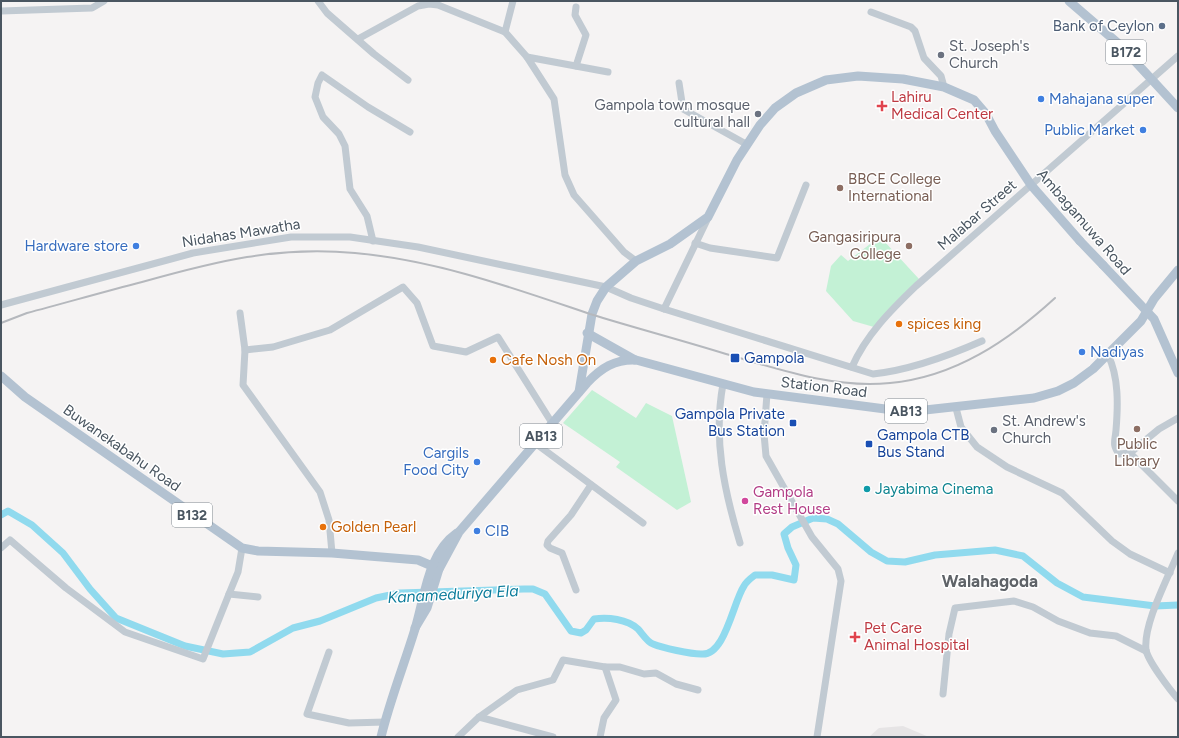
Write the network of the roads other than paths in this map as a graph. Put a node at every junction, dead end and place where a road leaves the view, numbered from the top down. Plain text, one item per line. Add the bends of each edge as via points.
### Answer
1 (104, 1) edge
2 (318, 1) edge
3 (513, 1) edge
4 (1069, 1) edge
5 (576, 7) dead end
6 (1, 11) edge
7 (871, 12) dead end
8 (505, 32) junction
9 (358, 39) junction
10 (1178, 56) edge
11 (527, 57) junction
12 (576, 66) junction
13 (608, 72) dead end
14 (408, 80) dead end
15 (1151, 80) junction
16 (679, 83) dead end
17 (944, 87) junction
18 (1178, 108) edge
19 (410, 132) dead end
20 (746, 144) junction
21 (806, 184) dead end
22 (1031, 185) junction
23 (708, 217) junction
24 (373, 241) junction
25 (695, 243) junction
26 (636, 261) junction
27 (1178, 270) edge
28 (606, 287) junction
29 (1, 305) edge
30 (664, 309) junction
31 (1147, 311) junction
32 (240, 313) dead end
33 (587, 333) junction
34 (982, 341) dead end
35 (245, 350) junction
36 (1108, 355) junction
37 (636, 360) junction
38 (852, 367) junction
39 (1178, 373) edge
40 (1, 376) edge
41 (723, 384) junction
42 (579, 392) junction
43 (767, 394) junction
44 (956, 408) junction
45 (1178, 418) edge
46 (552, 423) junction
47 (535, 443) junction
48 (1130, 453) junction
49 (591, 485) junction
50 (1178, 501) edge
51 (642, 523) dead end
52 (740, 543) dead end
53 (1, 548) edge
54 (242, 548) junction
55 (332, 553) junction
56 (1178, 553) edge
57 (438, 564) junction
58 (1170, 573) junction
59 (576, 590) dead end
60 (229, 594) junction
61 (258, 597) dead end
62 (1146, 651) junction
63 (329, 652) dead end
64 (605, 667) junction
65 (698, 690) dead end
66 (943, 694) dead end
67 (1178, 698) edge
68 (479, 717) junction
69 (385, 722) junction
70 (382, 737) edge
71 (458, 737) edge
72 (553, 737) edge
73 (600, 737) edge
74 (818, 737) edge

1 - 6 street via 92,8
2 - 9 street via 327,13
3 - 8 street
4 - 15 main road, B172 via 1120,45
5 - 12 street via 575,15 586,35
7 - 17 street via 916,31 924,58 941,76
8 - 9 street via 438,5 429,4 418,6
8 - 11 street
9 - 14 street
10 - 15 street, Malabar Street
11 - 12 street
11 - 26 street via 554,99 565,175 574,195 624,252
12 - 13 street
15 - 18 main road, B172
15 - 22 street, Malabar Street
16 - 20 street via 682,109
17 - 20 main road, Ambagamuwa Road via 903,79 858,76 826,80 796,93 775,108
17 - 22 main road, Ambagamuwa Road via 974,100 986,114
19 - 24 street via 322,75 315,97 323,117 339,134 345,146 350,189 367,216
20 - 23 main road, Ambagamuwa Road
21 - 25 street via 777,258 710,248
22 - 31 main road, Ambagamuwa Road, bridge
22 - 38 street, Malabar Street via 916,286 871,335 858,352
23 - 25 street
23 - 26 main road, Ambagamuwa Road via 670,244
24 - 28 street, Nidahas Mawatha via 418,247
24 - 29 street, Nidahas Mawatha via 350,237 291,237 193,253
25 - 30 street
26 - 28 main road
27 - 31 main road, AB13 via 1156,295
28 - 30 street, Nidahas Mawatha
28 - 33 main road via 597,301
30 - 38 street, Nidahas Mawatha
31 - 36 main road, Station Road / AB13 via 1141,321
31 - 39 main road, Ambagamuwa Road via 1158,326
32 - 35 street
33 - 37 main road
33 - 42 main road
34 - 38 street, Nidahas Mawatha via 952,354 887,372 873,374
35 - 46 street via 273,347 330,330 403,287 418,303 433,346 466,352 498,337
35 - 55 street via 243,385 320,492 329,520
36 - 44 main road, Station Road / AB13 via 1081,378 1051,394 1025,400
36 - 48 street via 1116,378 1114,446 1119,454
37 - 41 main road, Station Road / AB13
37 - 42 main road, AB13 via 623,360 604,367
40 - 54 main road, Buwanekabahu Road / B132 via 25,397
41 - 43 main road, Station Road / AB13
41 - 52 street via 718,415 720,459 729,506
42 - 46 main road, AB13
43 - 44 main road, Station Road / AB13 via 905,411
43 - 74 street via 764,434 766,456 810,534 838,569 841,581
44 - 58 street via 961,427 977,447 1007,467 1062,493 1130,554
45 - 48 street via 1159,429
46 - 47 main road, AB13
47 - 49 street
47 - 57 main road, AB13 via 459,532 447,541
48 - 50 street
49 - 51 street
49 - 59 street via 547,545 562,553
53 - 60 street via 10,540 66,588 125,632 203,659
54 - 55 main road, Buwanekabahu Road / B132 via 258,551
54 - 60 street via 238,572
55 - 57 main road, Buwanekabahu Road / B132 via 418,560 427,557
56 - 58 street
57 - 69 main road, AB13 via 400,669
58 - 62 street via 1148,626
60 - 61 street
62 - 66 street via 1116,636 1090,632 1014,601 955,608 949,634
62 - 67 street via 1167,687
63 - 69 street via 307,714 349,723
64 - 65 street via 620,667 644,674 656,673 676,684
64 - 68 street via 563,660 553,680 517,690
64 - 73 street via 616,700 604,718
68 - 71 street
68 - 72 street
69 - 70 main road, AB13

